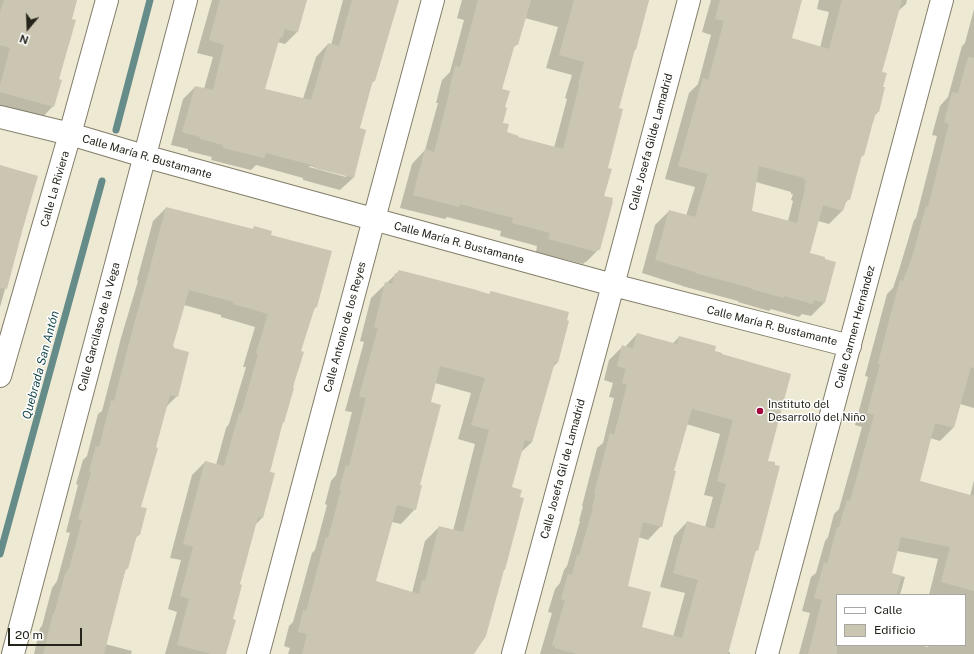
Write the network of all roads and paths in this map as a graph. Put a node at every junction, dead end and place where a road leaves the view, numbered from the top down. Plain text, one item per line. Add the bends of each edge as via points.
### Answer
1 (107, 0) edge
2 (186, 0) edge
3 (433, 0) edge
4 (689, 0) edge
5 (942, 0) edge
6 (0, 117) edge
7 (70, 134) junction
8 (144, 156) junction
9 (374, 220) junction
10 (613, 285) junction
11 (850, 346) junction
12 (0, 376) edge
13 (13, 654) edge
14 (258, 654) edge
15 (513, 654) edge
16 (767, 654) edge

1 - 7 street, Calle La Riviera
2 - 8 street, Calle Garcilaso de la Vega
3 - 9 street, Calle Antonio de los Reyes
4 - 10 street, Calle Josefa Gilde Lamadrid
5 - 11 street, Calle Carmen Hernández
6 - 7 street, Calle María R. Bustamante
7 - 8 street, Calle María R. Bustamante
7 - 12 street, Calle La Riviera
8 - 9 street, Calle María R. Bustamante
8 - 13 street, Calle Garcilaso de la Vega
9 - 10 street, Calle María R. Bustamante
9 - 14 street, Calle Antonio de los Reyes
10 - 11 street, Calle María R. Bustamante
10 - 15 street, Calle Josefa Gil de Lamadrid
11 - 16 street, Calle Carmen Hernández

